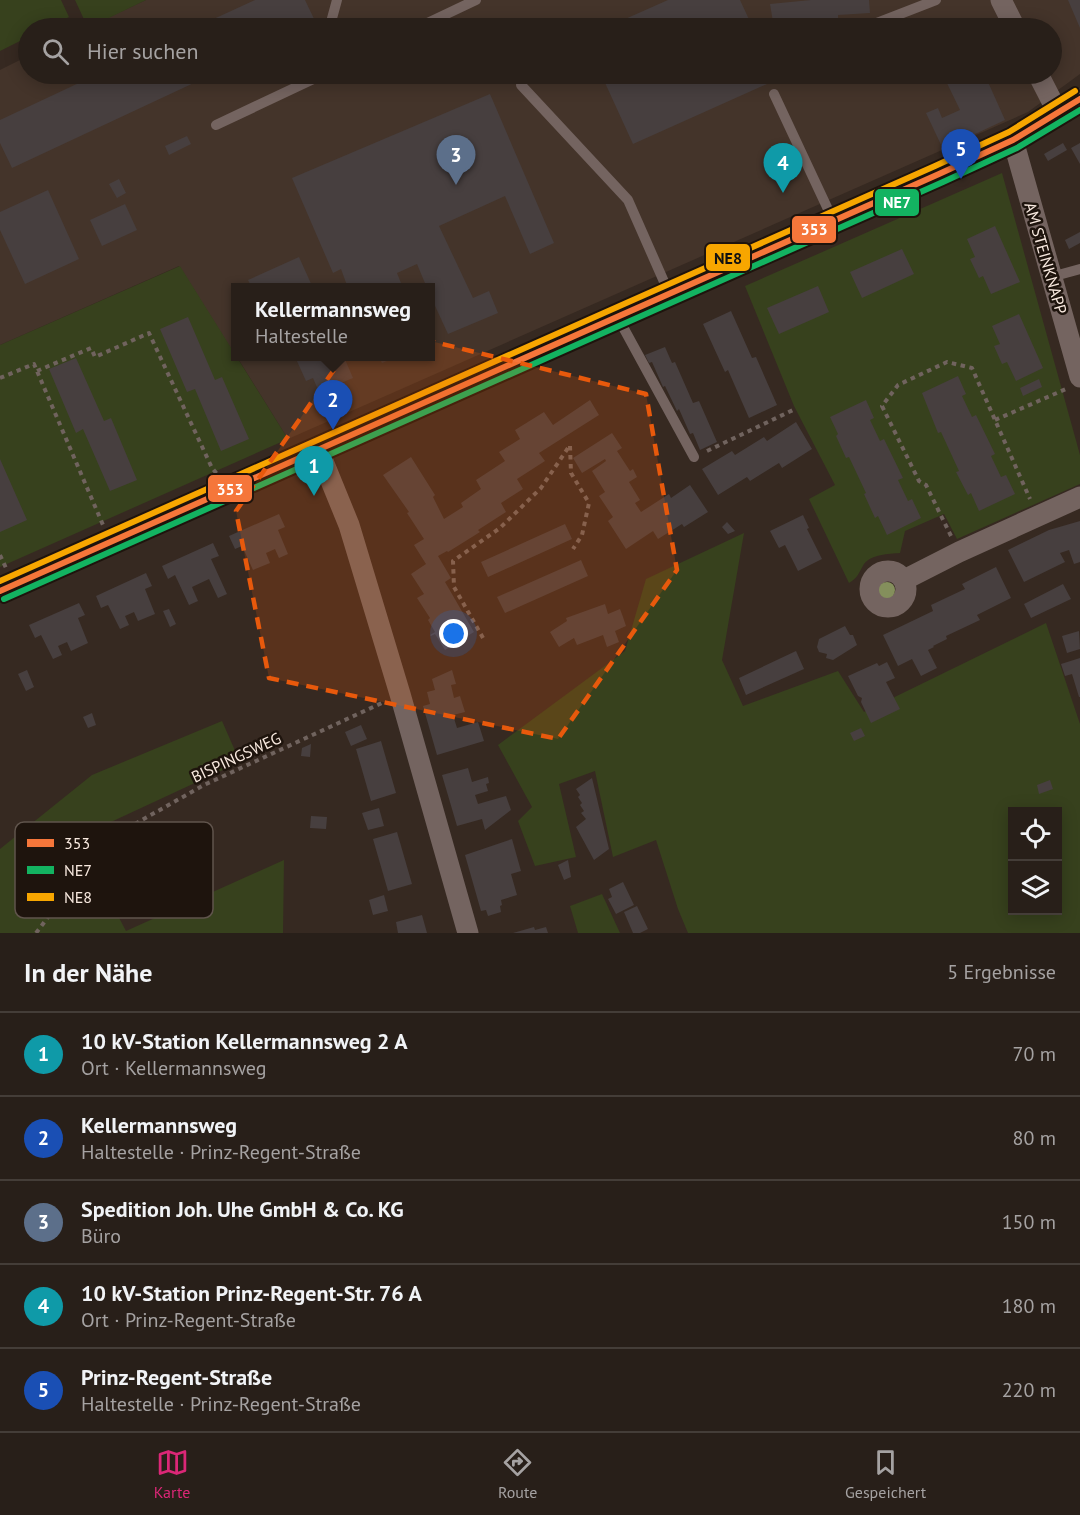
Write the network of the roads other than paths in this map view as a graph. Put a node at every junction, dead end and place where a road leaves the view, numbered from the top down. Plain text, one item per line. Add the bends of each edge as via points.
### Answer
1 (337, 0) edge
2 (476, 0) edge
3 (936, 0) edge
4 (1001, 0) edge
5 (332, 18) edge
6 (438, 18) edge
7 (890, 18) edge
8 (1010, 18) edge
9 (303, 84) edge
10 (1043, 84) edge
11 (521, 85) dead end
12 (774, 94) dead end
13 (1080, 99) edge
14 (1058, 113) junction
15 (216, 125) dead end
16 (1013, 140) junction
17 (833, 220) junction
18 (1080, 269) edge
19 (1051, 278) junction
20 (669, 293) junction
21 (617, 316) junction
22 (1077, 373) edge
23 (318, 449) junction
24 (694, 457) road end
25 (1080, 497) edge
26 (904, 580) dead end
27 (0, 591) edge
28 (468, 933) edge

1 - 5 lane
2 - 6 lane
3 - 7 lane
4 - 8 street
9 - 15 lane
10 - 14 street
11 - 20 lane via 628,200
12 - 17 lane
13 - 14 street
14 - 16 street
16 - 17 street
16 - 19 street, AM STEINKNAPP
17 - 20 street
18 - 19 lane
19 - 22 street, AM STEINKNAPP
20 - 21 street
21 - 23 street
21 - 24 lane
23 - 27 street
23 - 28 street via 350,525
25 - 26 street

